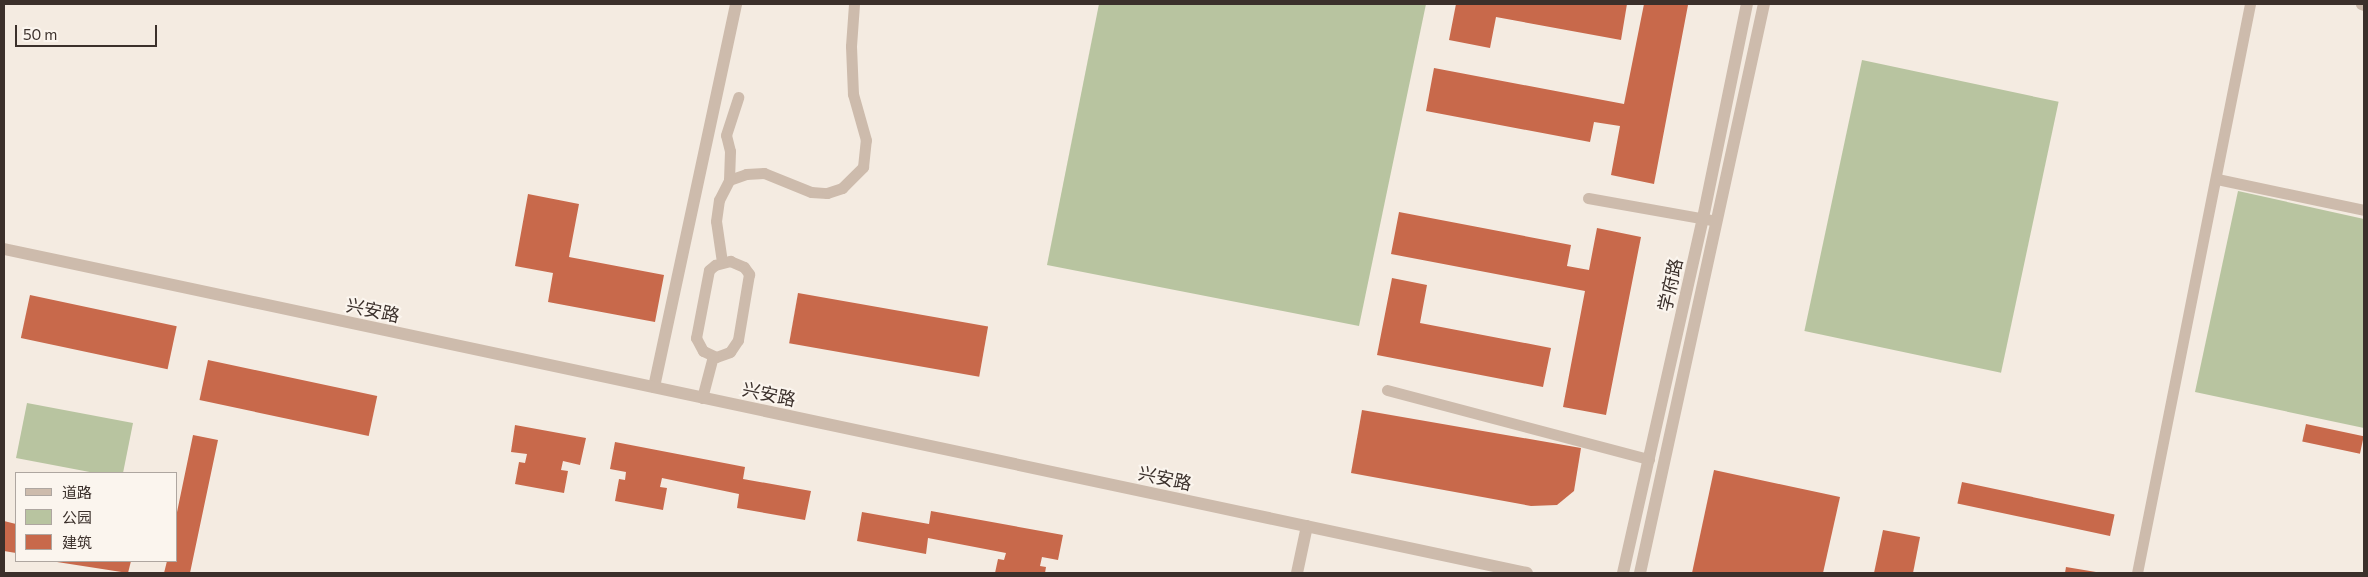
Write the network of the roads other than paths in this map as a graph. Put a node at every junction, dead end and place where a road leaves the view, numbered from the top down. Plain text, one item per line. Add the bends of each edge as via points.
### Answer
1 (736, 4) edge
2 (854, 4) edge
3 (1747, 4) edge
4 (1764, 4) edge
5 (2250, 4) edge
6 (738, 97) dead end
7 (2217, 179) junction
8 (728, 180) junction
9 (1588, 198) dead end
10 (2364, 210) edge
11 (1703, 218) junction
12 (1719, 221) junction
13 (4, 249) edge
14 (722, 262) junction
15 (713, 356) junction
16 (654, 387) junction
17 (1388, 390) dead end
18 (702, 398) junction
19 (1649, 459) junction
20 (1307, 526) junction
21 (1297, 573) edge
22 (1527, 573) edge
23 (1623, 573) edge
24 (1640, 573) edge
25 (2138, 573) edge

1 - 16 street
2 - 8 lane via 851,46 853,94 866,140 862,167 842,188 827,193 811,192 764,173
3 - 11 street, 学府路
4 - 12 street, 学府路
5 - 7 lane
6 - 8 lane via 726,135 730,151
7 - 10 lane
7 - 25 lane
8 - 14 lane via 719,200 716,222
9 - 11 lane
11 - 12 lane
11 - 19 street, 学府路
12 - 24 street, 学府路
13 - 16 street, 兴安路
14 - 15 lane via 709,270 696,338 703,351
14 - 15 lane via 737,263 748,274 736,347 724,356
15 - 18 lane
16 - 18 street, 兴安路
17 - 19 lane
18 - 20 street, 兴安路
19 - 23 street, 学府路
20 - 21 street
20 - 22 street, 兴安路

